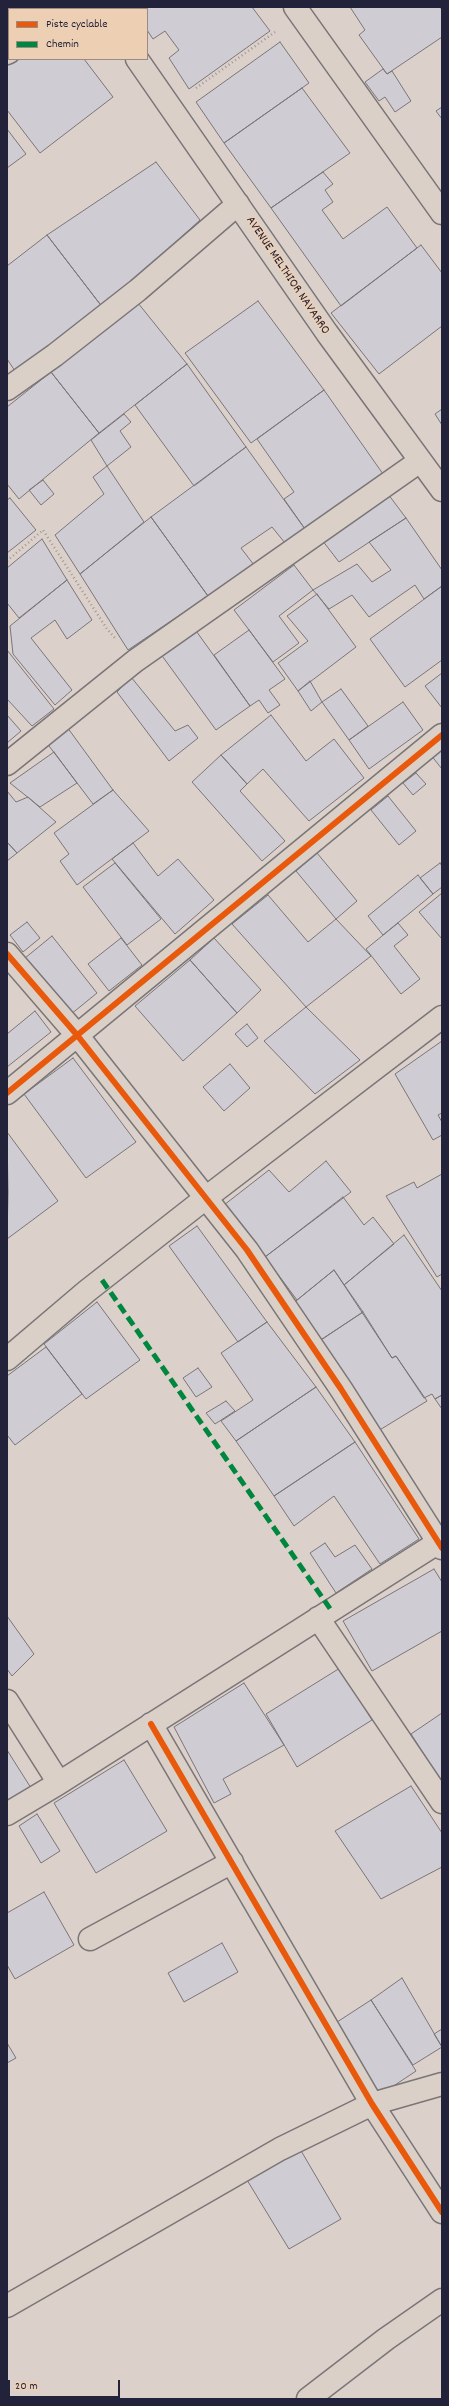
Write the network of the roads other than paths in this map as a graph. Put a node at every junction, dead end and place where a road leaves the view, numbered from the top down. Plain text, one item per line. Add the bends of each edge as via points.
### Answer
1 (298, 11) edge
2 (138, 60) edge
3 (238, 204) junction
4 (442, 213) edge
5 (7, 388) edge
6 (420, 461) junction
7 (442, 490) edge
8 (442, 735) edge
9 (7, 764) edge
10 (7, 954) edge
11 (442, 1017) edge
12 (77, 1035) junction
13 (7, 1093) edge
14 (207, 1197) junction
15 (7, 1359) edge
16 (441, 1544) edge
17 (318, 1618) junction
18 (7, 1701) edge
19 (150, 1724) junction
20 (59, 1783) junction
21 (442, 1802) edge
22 (7, 1814) edge
23 (232, 1862) junction
24 (90, 1939) dead end
25 (442, 2084) edge
26 (372, 2104) junction
27 (442, 2212) edge
28 (442, 2300) edge
29 (7, 2306) edge
30 (308, 2399) edge

1 - 4 street
2 - 3 street, AVENUE MELTHIOR NAVARRO
3 - 5 street via 138,290 55,355
3 - 6 street, AVENUE MELTHIOR NAVARRO via 327,334
6 - 7 street, AVENUE MELTHIOR NAVARRO
6 - 9 street via 135,661
8 - 12 street
10 - 12 street
11 - 14 street
12 - 13 street
12 - 14 street
14 - 15 street via 87,1291
14 - 16 street via 247,1250
16 - 17 street
17 - 19 street
17 - 21 street
18 - 20 street
19 - 20 street
19 - 23 street
20 - 22 street
23 - 24 street
23 - 26 street
25 - 26 street
26 - 27 street
26 - 29 street via 280,2149
28 - 30 street

